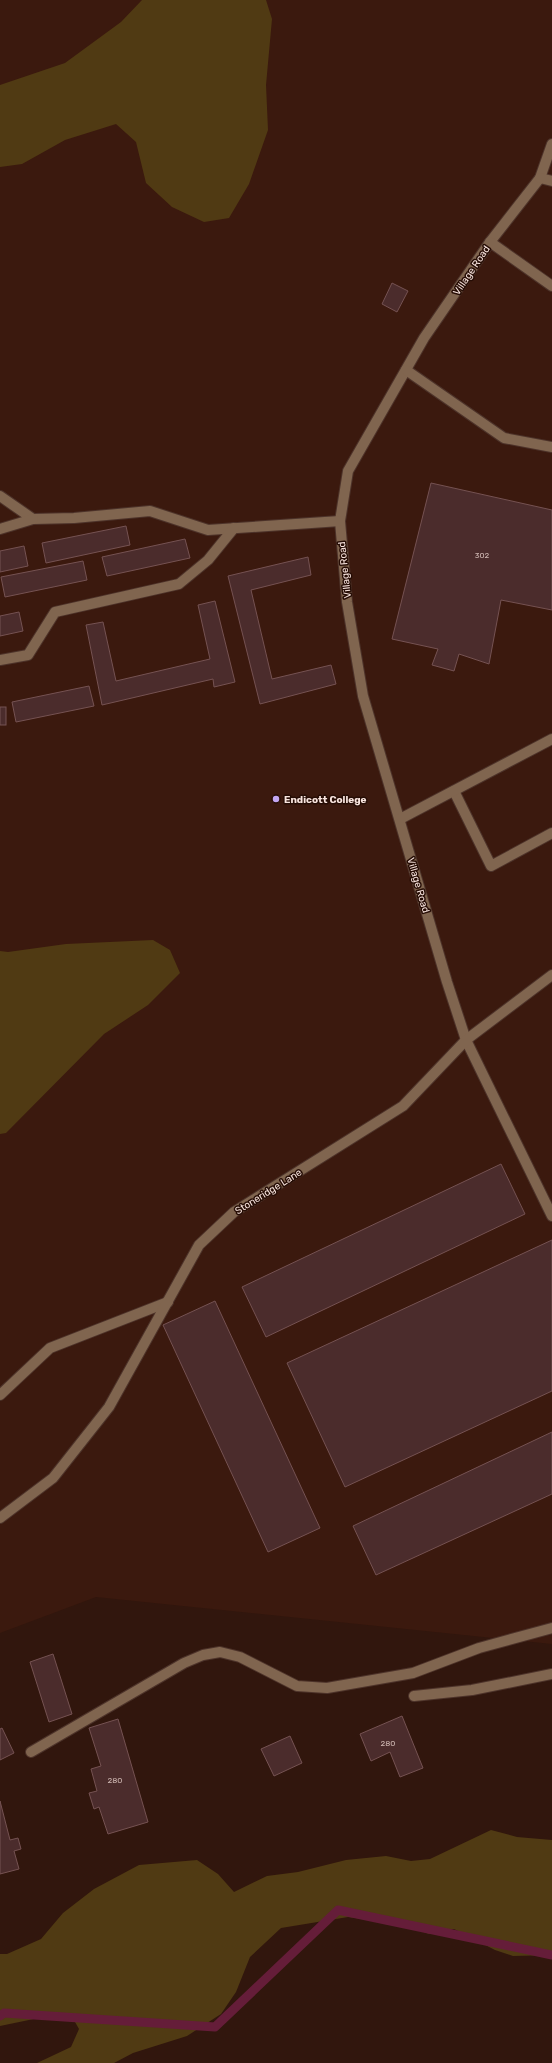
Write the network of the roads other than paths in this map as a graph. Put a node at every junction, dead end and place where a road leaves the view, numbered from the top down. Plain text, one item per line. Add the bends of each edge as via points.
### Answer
1 (552, 144) edge
2 (540, 178) junction
3 (552, 181) edge
4 (490, 242) junction
5 (552, 286) edge
6 (406, 370) junction
7 (552, 447) edge
8 (0, 496) edge
9 (33, 519) junction
10 (340, 521) junction
11 (234, 528) junction
12 (0, 529) edge
13 (0, 660) edge
14 (552, 739) edge
15 (454, 791) junction
16 (400, 819) junction
17 (552, 833) edge
18 (552, 975) edge
19 (466, 1040) junction
20 (552, 1216) edge
21 (168, 1302) junction
22 (0, 1395) edge
23 (0, 1518) edge
24 (552, 1628) edge
25 (552, 1674) edge
26 (414, 1696) dead end
27 (30, 1752) dead end

1 - 2 street, Village Road
2 - 3 street
2 - 4 street, Village Road
4 - 5 street
4 - 6 street, Village Road via 424,338
6 - 7 street via 504,438
6 - 10 street, Village Road via 348,471
8 - 9 street
9 - 11 street via 150,511 208,530
9 - 12 street
10 - 11 street
10 - 16 street, Village Road via 347,602 363,696
11 - 13 street via 208,560 179,584 55,612 28,655
14 - 15 street
15 - 16 street
15 - 17 street via 491,866
16 - 19 street, Village Road
18 - 19 street, Stoneridge Lane
19 - 20 street, Village Road
19 - 21 street, Stoneridge Lane via 403,1106 234,1212 199,1245
21 - 22 street via 50,1348
21 - 23 street, Stoneridge Lane via 109,1407 53,1478
24 - 27 street via 480,1648 413,1672 327,1688 297,1686 240,1657 220,1652 203,1655 184,1663
25 - 26 street via 472,1690

